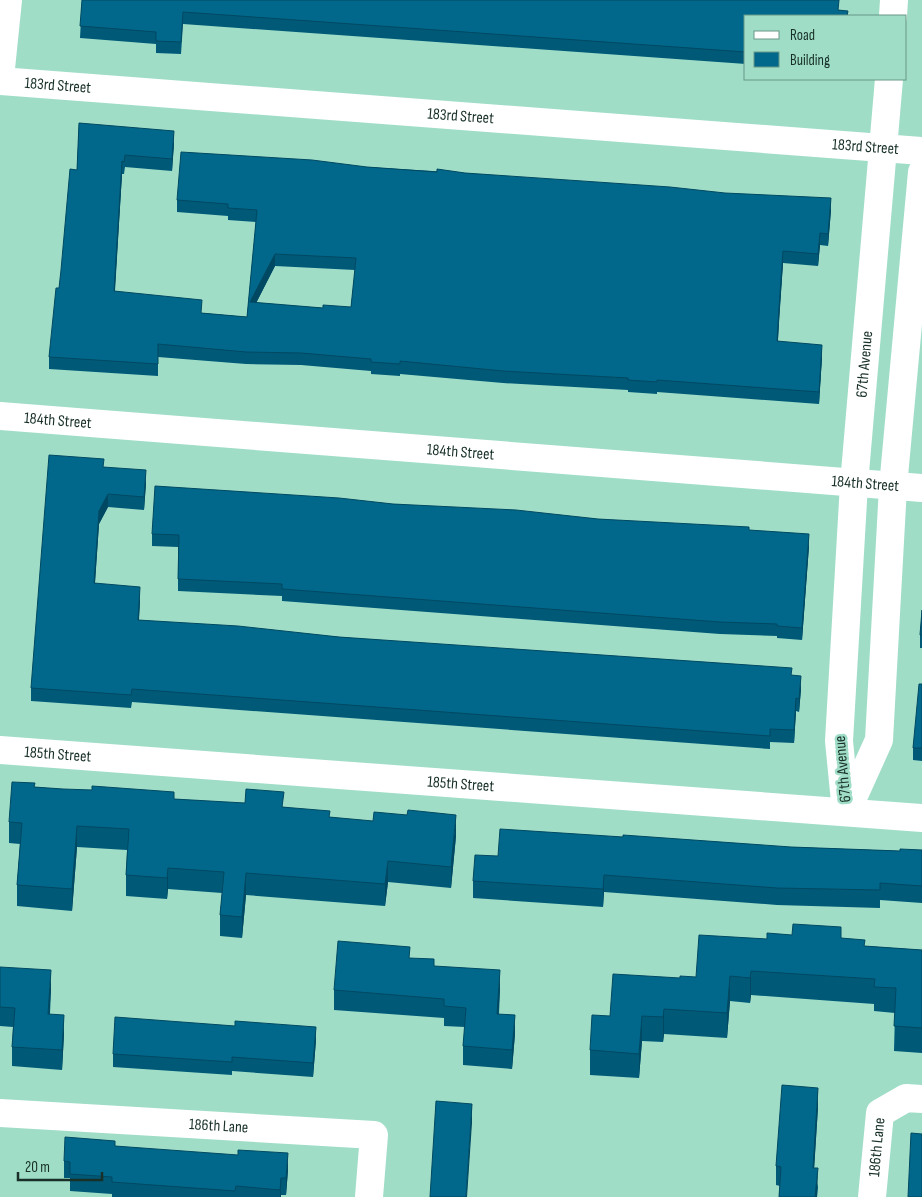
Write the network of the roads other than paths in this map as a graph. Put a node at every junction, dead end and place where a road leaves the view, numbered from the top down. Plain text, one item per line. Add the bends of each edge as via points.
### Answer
1 (8, 0) edge
2 (894, 0) edge
3 (893, 15) edge
4 (0, 80) edge
5 (889, 80) edge
6 (884, 149) junction
7 (922, 151) edge
8 (922, 172) edge
9 (0, 416) edge
10 (854, 484) junction
11 (894, 487) junction
12 (922, 488) edge
13 (0, 750) edge
14 (846, 812) junction
15 (922, 818) edge
16 (922, 1099) edge
17 (0, 1113) edge
18 (369, 1197) edge
19 (872, 1197) edge

1 - 4 street
2 - 3 street
4 - 6 street, 183rd Street
5 - 6 street, 67th Avenue
6 - 7 street, 183rd Street
6 - 10 street, 67th Avenue
8 - 11 street, 67th Avenue
9 - 10 street, 184th Street
10 - 11 street, 184th Street
10 - 14 street, 67th Avenue via 839,741
11 - 12 street, 184th Street
11 - 14 street, 67th Avenue via 879,740
13 - 14 street, 185th Street
14 - 15 street, 185th Street
16 - 19 street, 186th Lane via 906,1098 880,1113
17 - 18 street, 186th Lane via 374,1135

